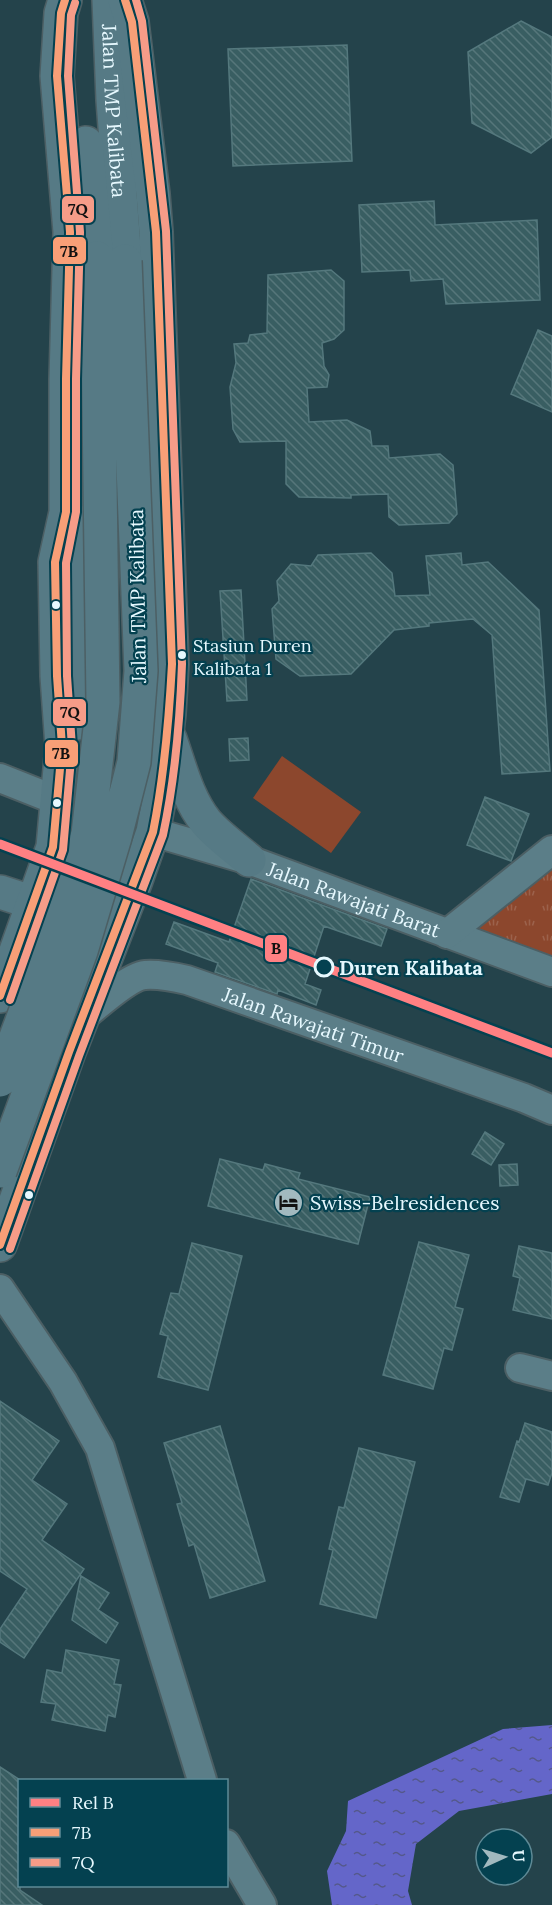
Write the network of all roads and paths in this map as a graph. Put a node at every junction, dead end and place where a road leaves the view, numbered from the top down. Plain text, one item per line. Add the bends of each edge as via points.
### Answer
1 (65, 0) edge
2 (72, 0) edge
3 (110, 0) edge
4 (125, 0) edge
5 (111, 259) junction
6 (66, 512) junction
7 (167, 731) junction
8 (0, 778) edge
9 (58, 801) junction
10 (153, 832) junction
11 (552, 850) edge
12 (249, 860) junction
13 (0, 892) edge
14 (34, 903) junction
15 (447, 934) junction
16 (552, 972) edge
17 (2, 976) edge
18 (83, 1017) junction
19 (0, 1049) edge
20 (69, 1052) junction
21 (0, 1080) edge
22 (552, 1110) edge
23 (0, 1140) edge
24 (12, 1175) edge
25 (0, 1245) edge
26 (0, 1289) edge
27 (520, 1368) dead end
28 (552, 1376) edge
29 (202, 1779) edge
30 (228, 1847) edge
31 (262, 1905) edge

1 - 6 main road via 57,76 70,231
2 - 5 main road, Jalan TMP Kalibata
3 - 5 main road, Jalan TMP Kalibata
4 - 7 main road via 132,22 156,232 172,664
5 - 21 main road, Jalan TMP Kalibata, bridge via 103,702 88,834
5 - 24 main road, Jalan TMP Kalibata, bridge via 141,671 134,762 115,837
6 - 7 main road via 76,530 80,605 80,697 70,809 71,822 78,830 108,838 126,836 147,772
6 - 9 main road via 55,562 62,746
7 - 10 main road
7 - 12 main road via 197,808 212,828
8 - 9 street
9 - 14 main road via 53,847
10 - 12 street, Jalan Rawajati Barat
10 - 18 main road
11 - 15 street
12 - 15 street, Jalan Rawajati Barat
13 - 14 main road
14 - 17 main road
15 - 16 street, Jalan Rawajati Barat
18 - 20 main road
18 - 22 street, Jalan Rawajati Timur via 142,975 163,975 188,980
19 - 20 main road via 5,1055 42,1069
20 - 24 main road
23 - 24 main road via 16,1149 21,1157
24 - 25 main road
26 - 29 street via 63,1382 100,1448
27 - 28 street
30 - 31 street

